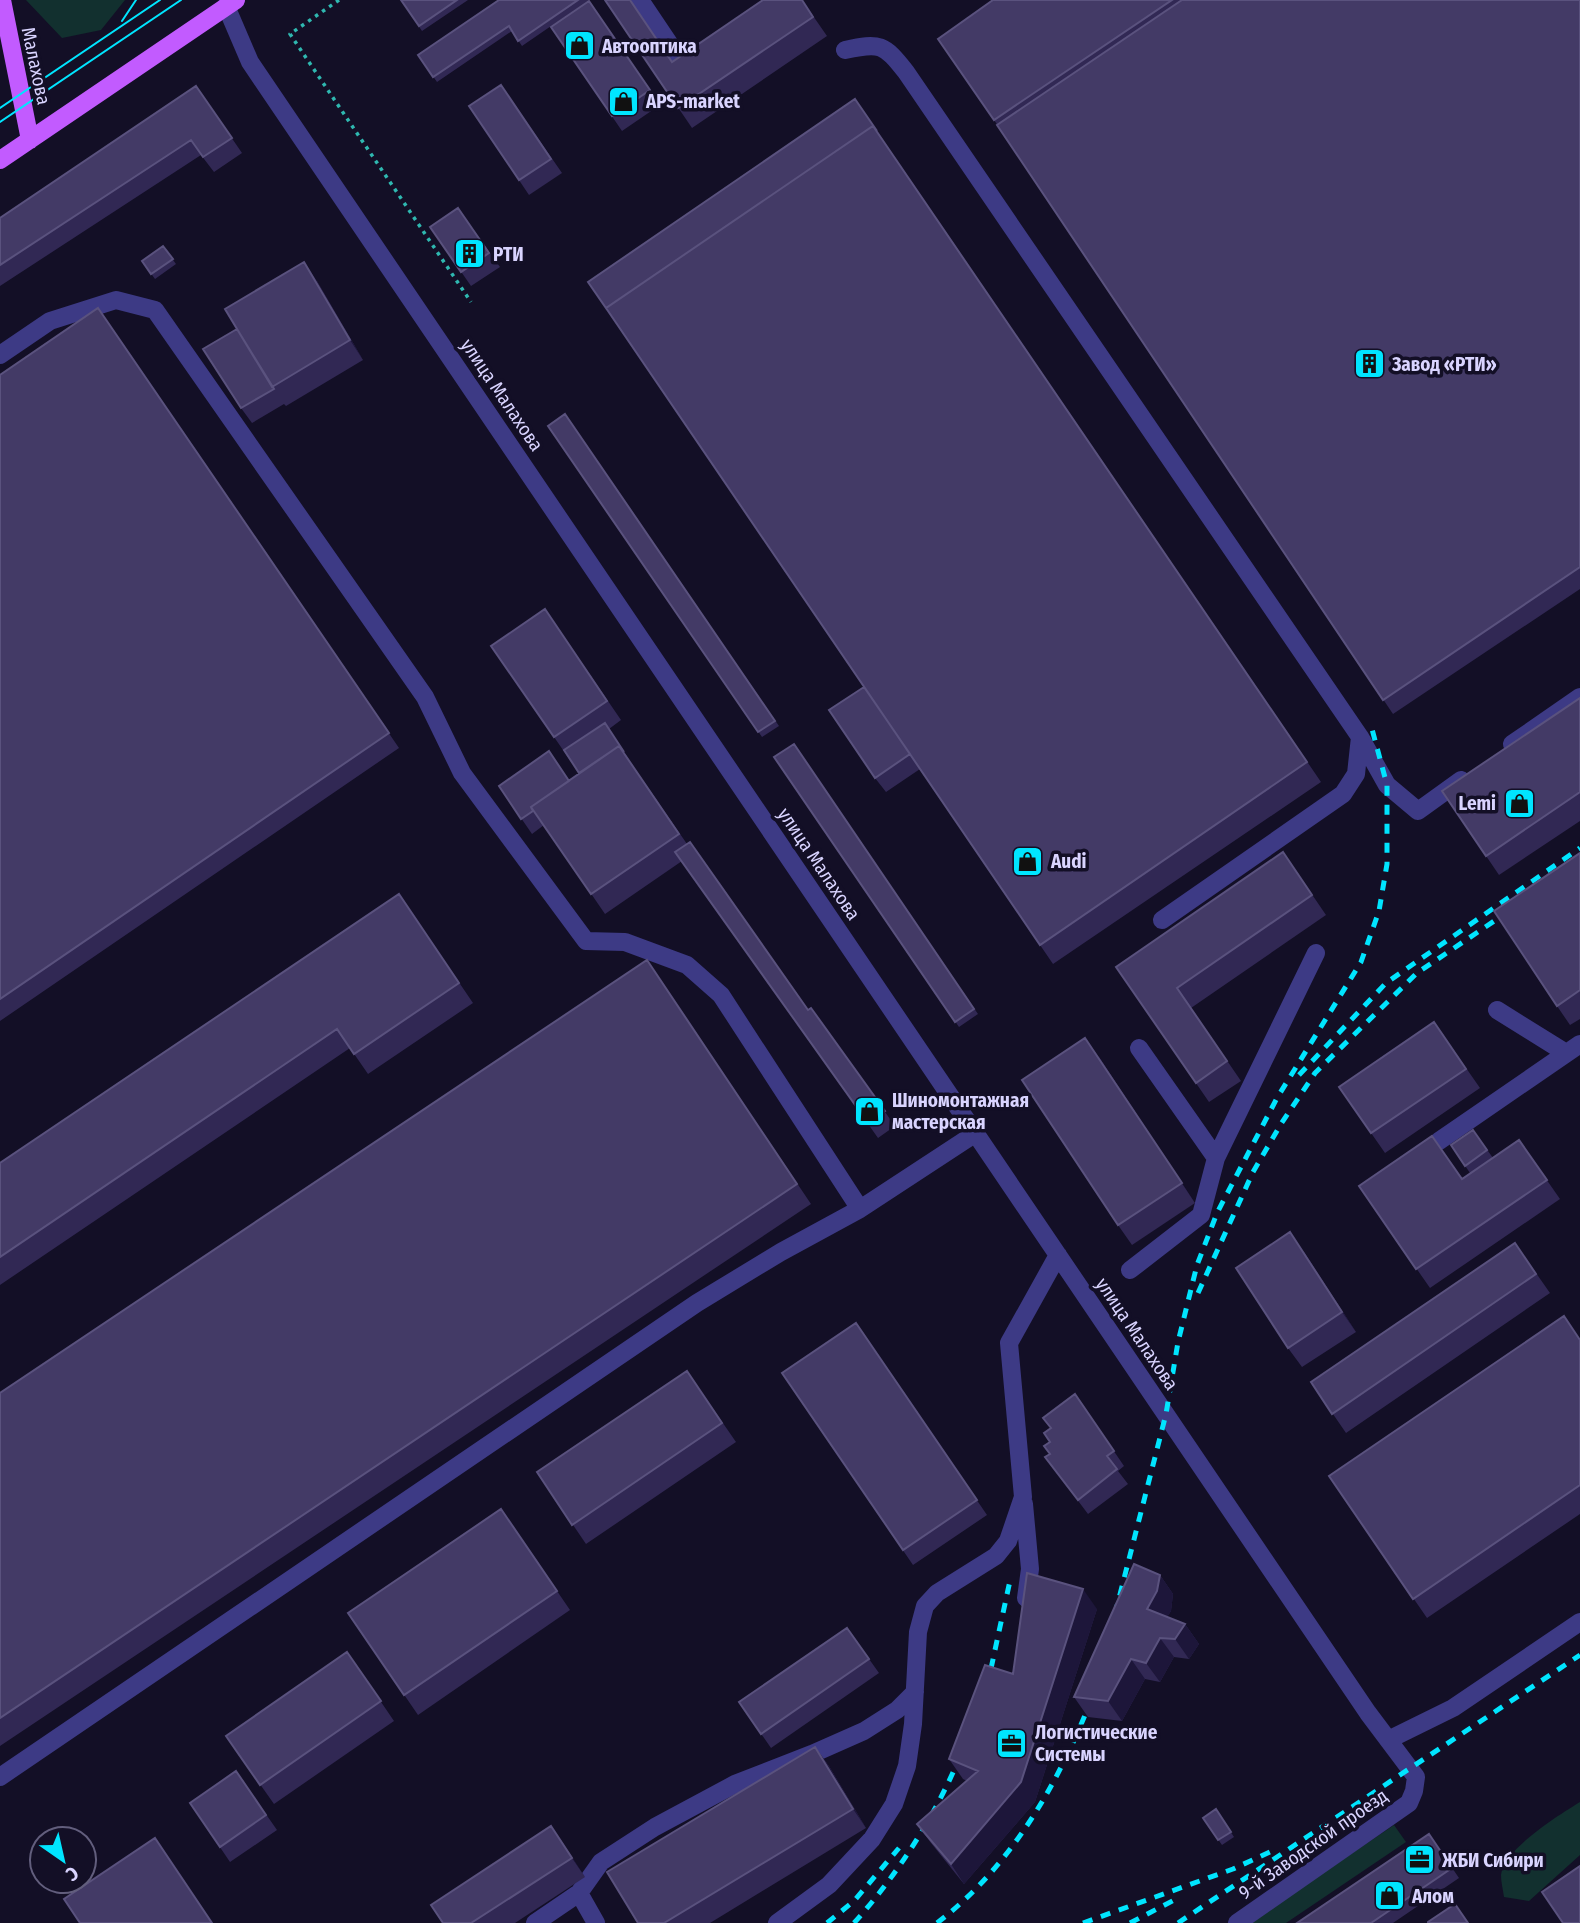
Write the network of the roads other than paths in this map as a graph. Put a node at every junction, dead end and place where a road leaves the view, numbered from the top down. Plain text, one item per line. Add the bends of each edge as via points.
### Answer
1 (2, 0) edge
2 (640, 0) edge
3 (229, 2) edge
4 (705, 50) edge
5 (845, 50) dead end
6 (30, 139) junction
7 (0, 160) edge
8 (0, 355) edge
9 (1580, 697) edge
10 (1360, 737) junction
11 (1493, 757) edge
12 (1472, 773) edge
13 (1162, 920) dead end
14 (1316, 953) dead end
15 (1497, 1010) dead end
16 (1139, 1048) dead end
17 (1573, 1048) edge
18 (976, 1133) junction
19 (1439, 1141) edge
20 (1216, 1158) junction
21 (860, 1209) junction
22 (1059, 1255) junction
23 (1130, 1269) dead end
24 (1023, 1497) junction
25 (1022, 1622) edge
26 (1580, 1622) edge
27 (915, 1692) junction
28 (1388, 1740) junction
29 (0, 1777) edge
30 (579, 1893) junction
31 (535, 1923) edge
32 (596, 1923) edge
33 (777, 1923) edge
34 (1237, 1923) edge

1 - 6 main road, Малахова
2 - 4 street via 684,64
3 - 6 main road
3 - 18 street, улица Малахова via 250,62
5 - 10 street via 871,44 889,51 906,72
6 - 7 main road
8 - 21 street via 50,321 116,300 155,310 425,697 462,773 586,941 625,942 687,965 721,995
9 - 11 street
10 - 12 street via 1387,785 1418,811
10 - 13 street via 1356,774 1343,794
14 - 20 street
15 - 17 street
16 - 20 street
17 - 19 street
18 - 21 street
18 - 22 street, улица Малахова
20 - 23 street via 1201,1215
21 - 29 street via 697,1303
22 - 24 street via 1009,1343
22 - 28 street, улица Малахова
24 - 25 street via 1030,1569
24 - 27 street via 1008,1541 996,1556 937,1593 925,1606 918,1633
26 - 28 street via 1453,1708
27 - 30 street via 864,1731 735,1784 655,1827 601,1862
27 - 33 street via 906,1766 894,1804 872,1839 829,1885
28 - 34 street, 9-й Заводской проезд via 1416,1777 1409,1803
30 - 31 street
30 - 32 street

